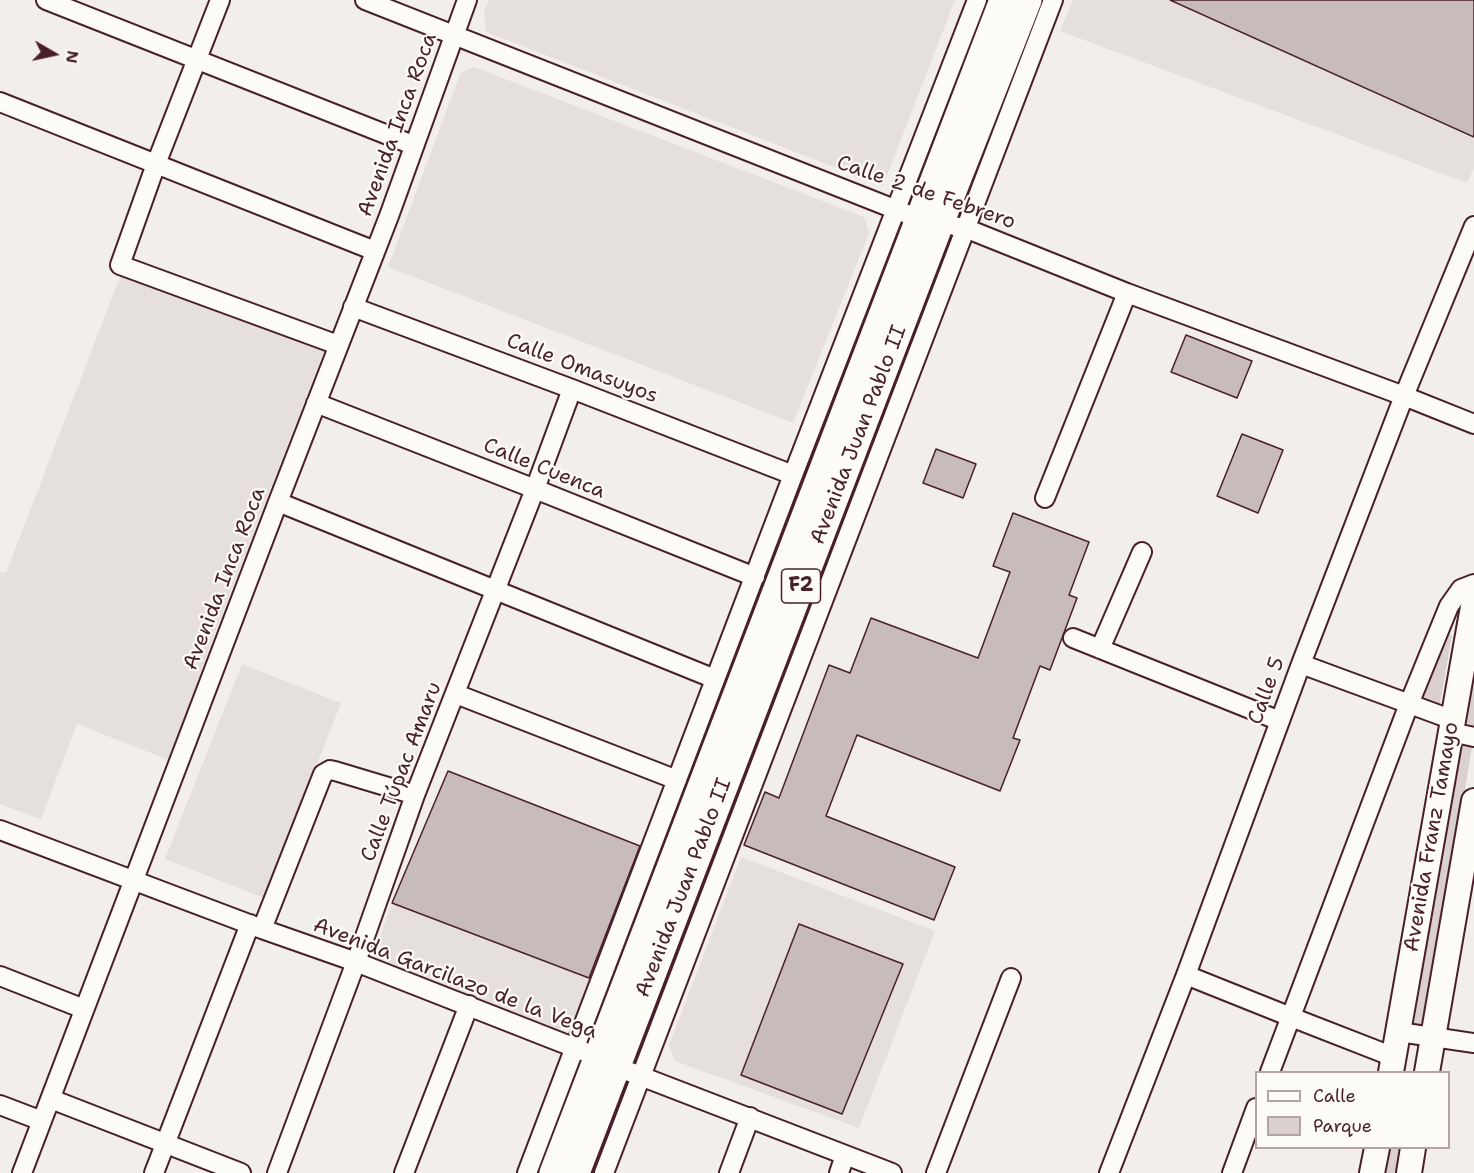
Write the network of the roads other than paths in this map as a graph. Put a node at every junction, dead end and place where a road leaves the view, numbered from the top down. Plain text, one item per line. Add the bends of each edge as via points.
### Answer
1 (46, 0) edge
2 (220, 0) edge
3 (365, 0) edge
4 (467, 0) edge
5 (977, 0) edge
6 (1003, 0) edge
7 (1028, 0) edge
8 (1053, 0) edge
9 (455, 34) junction
10 (198, 59) junction
11 (0, 102) edge
12 (413, 145) junction
13 (156, 164) junction
14 (930, 220) junction
15 (1474, 226) edge
16 (375, 251) junction
17 (1127, 293) junction
18 (353, 307) junction
19 (338, 345) junction
20 (572, 389) junction
21 (1404, 396) junction
22 (316, 403) junction
23 (1474, 424) edge
24 (793, 475) junction
25 (535, 489) junction
26 (1045, 498) dead end
27 (278, 502) junction
28 (1142, 552) dead end
29 (755, 577) junction
30 (1474, 584) edge
31 (495, 590) junction
32 (1474, 601) edge
33 (1073, 638) dead end
34 (1100, 649) junction
35 (1301, 664) junction
36 (715, 679) junction
37 (456, 694) junction
38 (1409, 705) junction
39 (1280, 721) junction
40 (1459, 730) edge
41 (677, 780) junction
42 (415, 795) junction
43 (1474, 801) edge
44 (0, 830) edge
45 (135, 880) junction
46 (256, 927) junction
47 (356, 962) junction
48 (1186, 975) junction
49 (0, 976) edge
50 (1011, 978) dead end
51 (470, 1005) junction
52 (84, 1009) junction
53 (1291, 1017) junction
54 (1399, 1032) junction
55 (1433, 1036) junction
56 (1474, 1043) edge
57 (596, 1057) junction
58 (1393, 1064) edge
59 (1270, 1071) edge
60 (1426, 1071) edge
61 (641, 1077) junction
62 (51, 1099) junction
63 (0, 1105) edge
64 (1255, 1113) edge
65 (750, 1117) junction
66 (42, 1121) junction
67 (165, 1144) junction
68 (1377, 1149) edge
69 (1413, 1149) edge
70 (845, 1155) junction
71 (22, 1173) edge
72 (154, 1173) edge
73 (242, 1173) edge
74 (277, 1173) edge
75 (404, 1173) edge
76 (527, 1173) edge
77 (553, 1173) edge
78 (576, 1173) edge
79 (604, 1173) edge
80 (729, 1173) edge
81 (839, 1173) edge
82 (892, 1173) edge
83 (936, 1173) edge
84 (1108, 1173) edge
85 (1232, 1173) edge
86 (1372, 1173) edge
87 (1409, 1173) edge

1 - 10 street
2 - 10 street
3 - 9 street, Calle 2 de Febrero
4 - 9 street, Avenida Inca Roca
5 - 14 street, Avenida Juan Pablo II
6 - 14 highway, Avenida Juan Pablo II / F2
7 - 14 highway, Avenida Juan Pablo II / F2
8 - 14 street, Avenida Juan Pablo II
9 - 12 street, Avenida Inca Roca
9 - 14 street, Calle 2 de Febrero
10 - 12 street
10 - 13 street
11 - 13 street
12 - 16 street, Avenida Inca Roca
13 - 16 street
13 - 19 street via 120,265
14 - 17 street, Calle 2 de Febrero
14 - 24 street, Avenida Juan Pablo II
14 - 57 highway, Avenida Juan Pablo II / F2
14 - 61 street, Avenida Juan Pablo II
15 - 21 street, Calle 5
16 - 18 street, Avenida Inca Roca
17 - 21 street, Calle 2 de Febrero
17 - 26 street
18 - 19 street, Avenida Inca Roca
18 - 20 street, Calle Omasuyos
19 - 22 street, Avenida Inca Roca
20 - 24 street, Calle Omasuyos
20 - 25 street, Calle Túpac Amaru
21 - 23 street, Calle 2 de Febrero
21 - 35 street, Calle 5
22 - 25 street, Calle Cuenca
22 - 27 street, Avenida Inca Roca
24 - 29 street, Avenida Juan Pablo II
25 - 29 street, Calle Cuenca
25 - 31 street, Calle Túpac Amaru
27 - 31 street
27 - 45 street, Avenida Inca Roca
28 - 34 street
29 - 36 street, Avenida Juan Pablo II
30 - 38 street via 1461,589 1449,606
31 - 36 street
31 - 37 street, Calle Túpac Amaru
32 - 40 main road, Avenida Franz Tamayo
33 - 34 street
34 - 39 street
35 - 38 street
35 - 39 street, Calle 5
36 - 41 street, Avenida Juan Pablo II
37 - 41 street
37 - 42 street, Calle Túpac Amaru
38 - 40 street
38 - 53 street
39 - 48 street, Calle 5
40 - 54 main road, Avenida Franz Tamayo
41 - 57 street, Avenida Juan Pablo II
42 - 46 street via 330,770 323,774
42 - 47 street, Calle Túpac Amaru
43 - 55 main road, Avenida Franz Tamayo
44 - 45 street, Avenida Garcilazo de la Vega
45 - 46 street, Avenida Garcilazo de la Vega
45 - 52 street, Avenida Inca Roca
46 - 47 street, Avenida Garcilazo de la Vega
46 - 67 street
47 - 51 street, Avenida Garcilazo de la Vega
47 - 74 street, Calle Túpac Amaru
48 - 53 street
48 - 84 street, Calle 5
49 - 52 street
50 - 83 street
51 - 57 street, Avenida Garcilazo de la Vega
51 - 75 street
52 - 62 street, Avenida Inca Roca
53 - 58 street via 1386,1054
53 - 59 street
54 - 55 street
54 - 58 main road, Avenida Franz Tamayo
55 - 56 street
55 - 60 main road, Avenida Franz Tamayo
57 - 61 street, Avenida Garcilazo de la Vega
57 - 76 street, Avenida Juan Pablo II
57 - 77 highway, Avenida Juan Pablo II / F2
57 - 78 highway, Avenida Juan Pablo II / F2
61 - 65 street, Avenida Garcilazo de la Vega
61 - 79 street, Avenida Juan Pablo II
62 - 66 street, Avenida Inca Roca
62 - 67 street
63 - 66 street
64 - 85 street
65 - 70 street, Avenida Garcilazo de la Vega
65 - 80 street
66 - 71 street, Avenida Inca Roca
67 - 72 street
67 - 73 street
68 - 86 main road
69 - 87 main road
70 - 81 street
70 - 82 street, Avenida Garcilazo de la Vega

